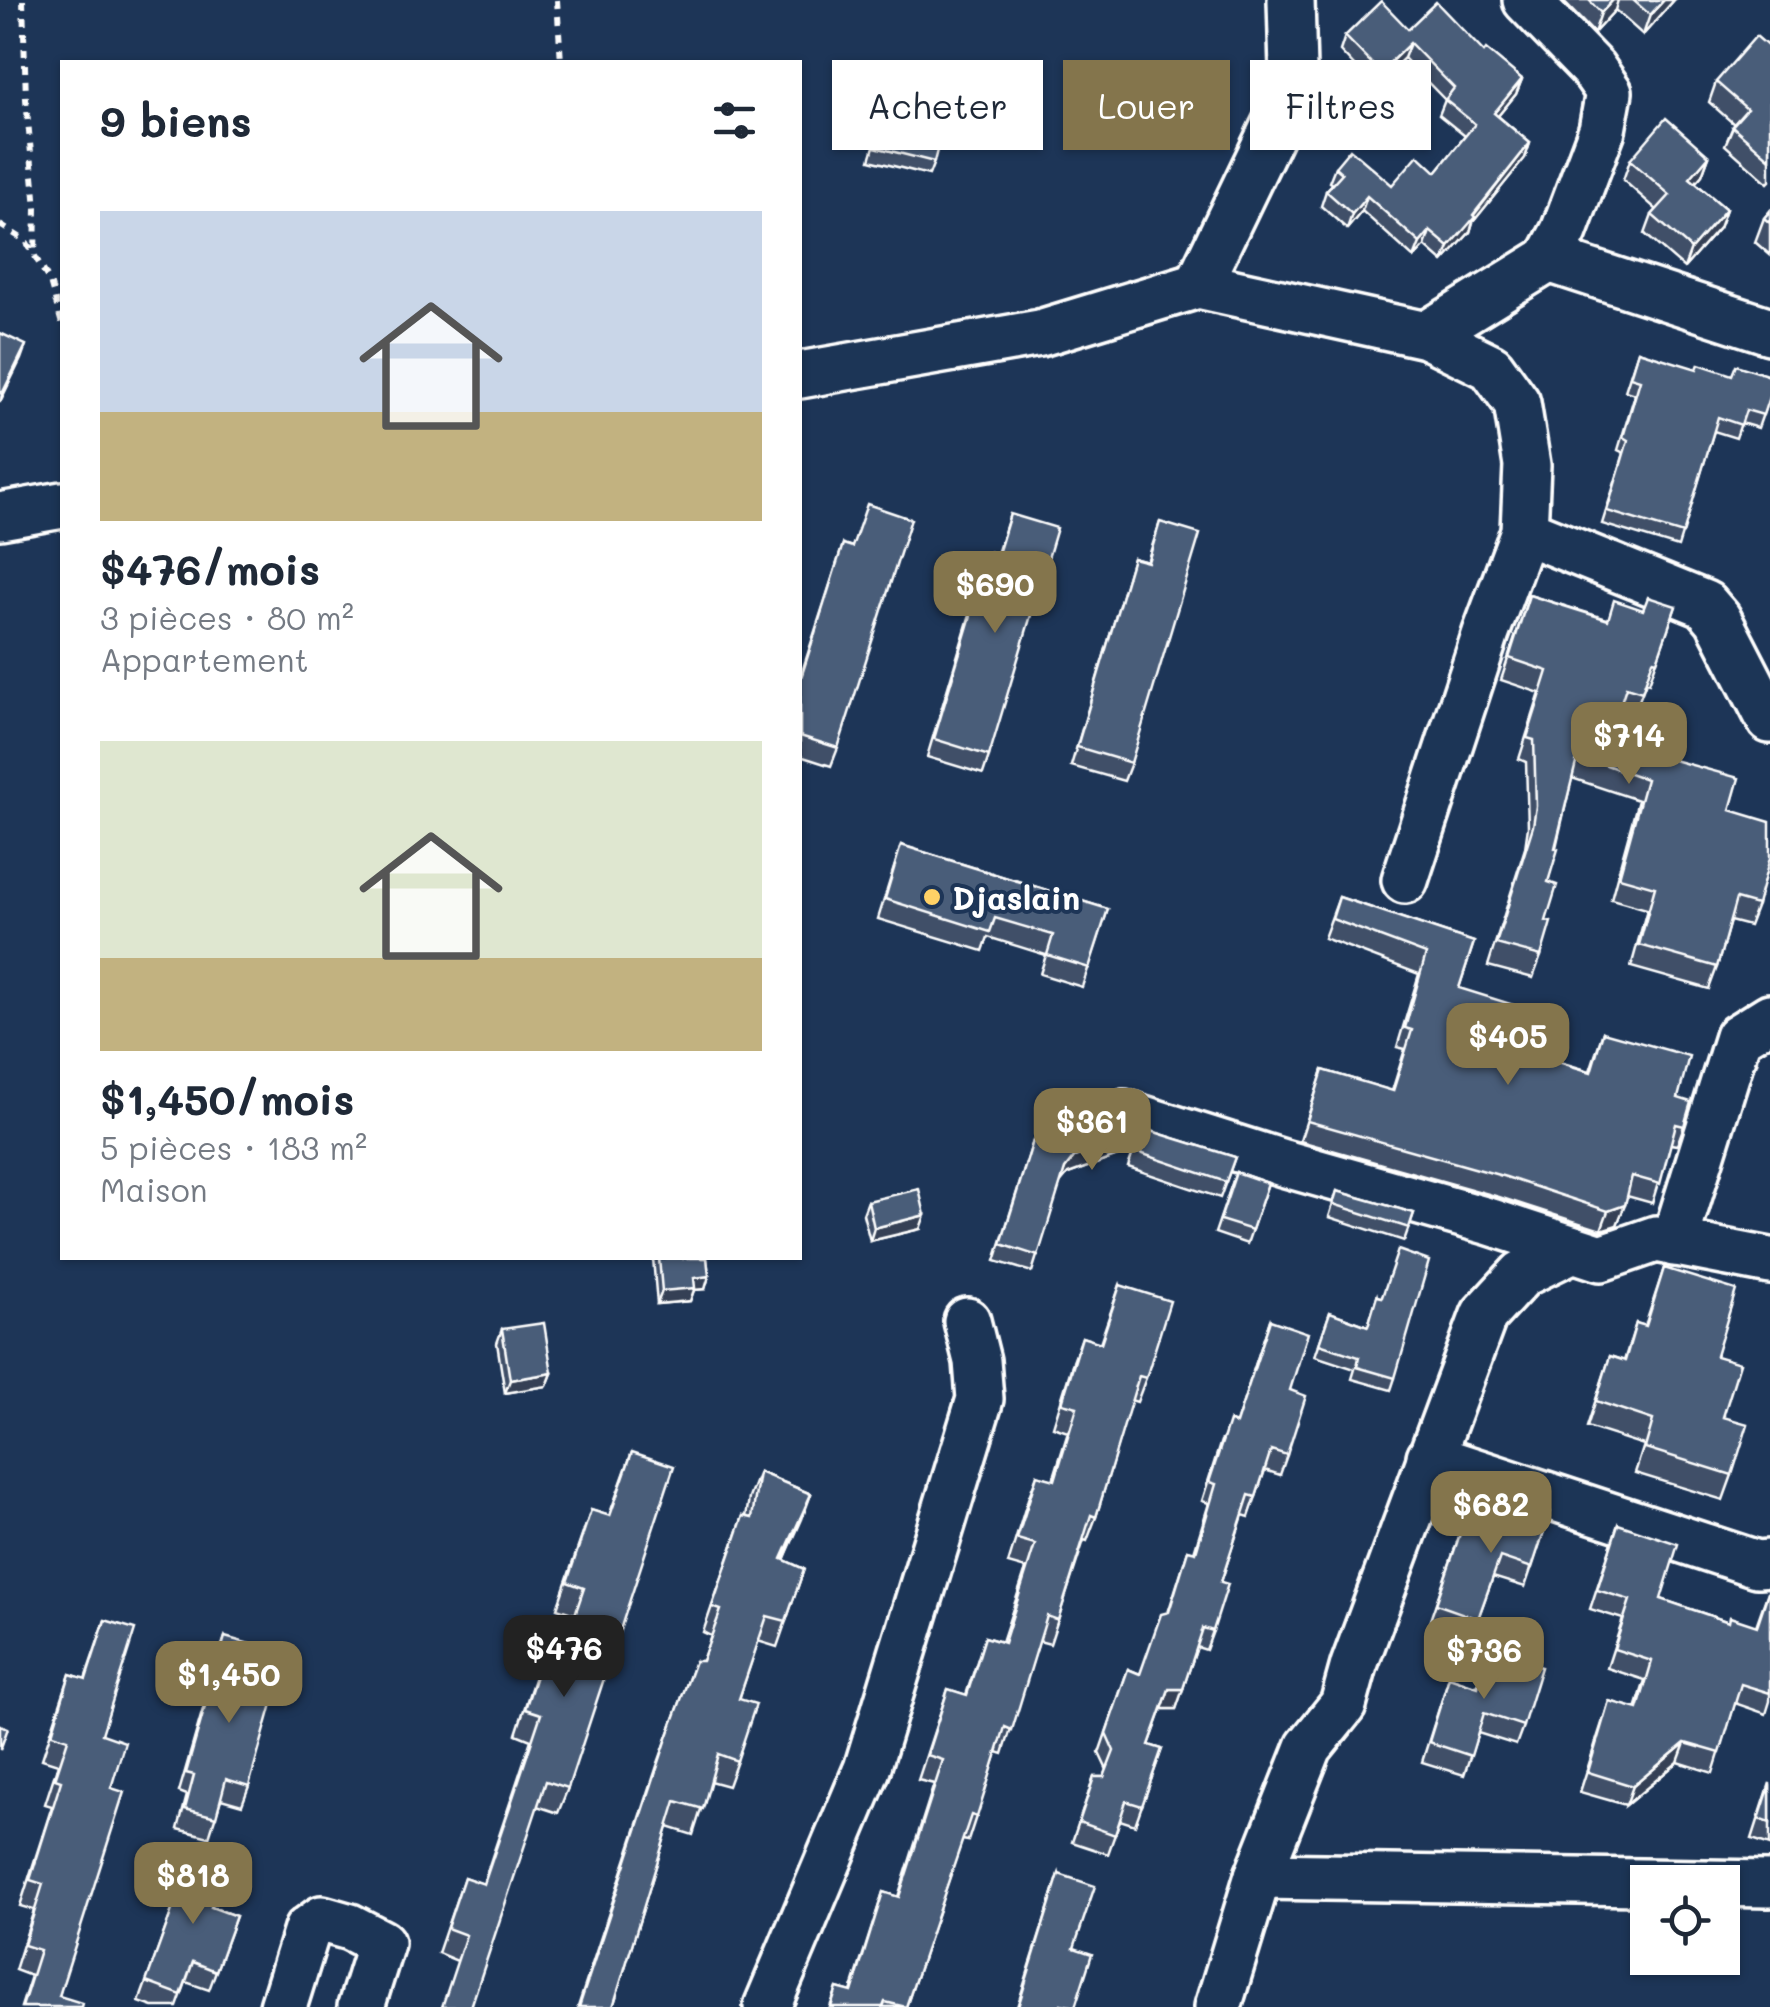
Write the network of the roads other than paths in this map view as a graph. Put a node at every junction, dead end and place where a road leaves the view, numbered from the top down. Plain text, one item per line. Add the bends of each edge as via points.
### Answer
1 (1291, 0) edge
2 (1526, 0) edge
3 (1549, 259) junction
4 (1198, 285) junction
5 (1770, 330) edge
6 (1426, 335) junction
7 (802, 376) edge
8 (60, 506) edge
9 (0, 516) edge
10 (1524, 532) junction
11 (1770, 720) edge
12 (1404, 880) dead end
13 (1770, 1016) edge
14 (1124, 1113) dead end
15 (1674, 1243) junction
16 (1573, 1249) junction
17 (1770, 1261) edge
18 (967, 1322) dead end
19 (1430, 1457) junction
20 (1770, 1563) edge
21 (1258, 1876) junction
22 (1770, 1884) edge
23 (283, 2007) edge
24 (362, 2007) edge
25 (767, 2007) edge
26 (1218, 2007) edge

1 - 4 street via 1286,102
2 - 3 street via 1609,92 1602,130
3 - 5 street
3 - 6 street
4 - 6 street
4 - 7 street via 1040,333
6 - 10 street via 1491,366 1517,403 1527,465
8 - 9 street
10 - 11 street via 1705,604
10 - 12 street
13 - 15 street via 1738,1037
14 - 16 street
15 - 16 street via 1656,1240 1601,1258
15 - 17 street
16 - 19 street via 1522,1274 1484,1315
18 - 25 street via 980,1399 866,1769
19 - 20 street
19 - 21 street via 1343,1706 1310,1746
21 - 22 street
21 - 26 street
23 - 24 street via 307,1930 322,1919 381,1942

